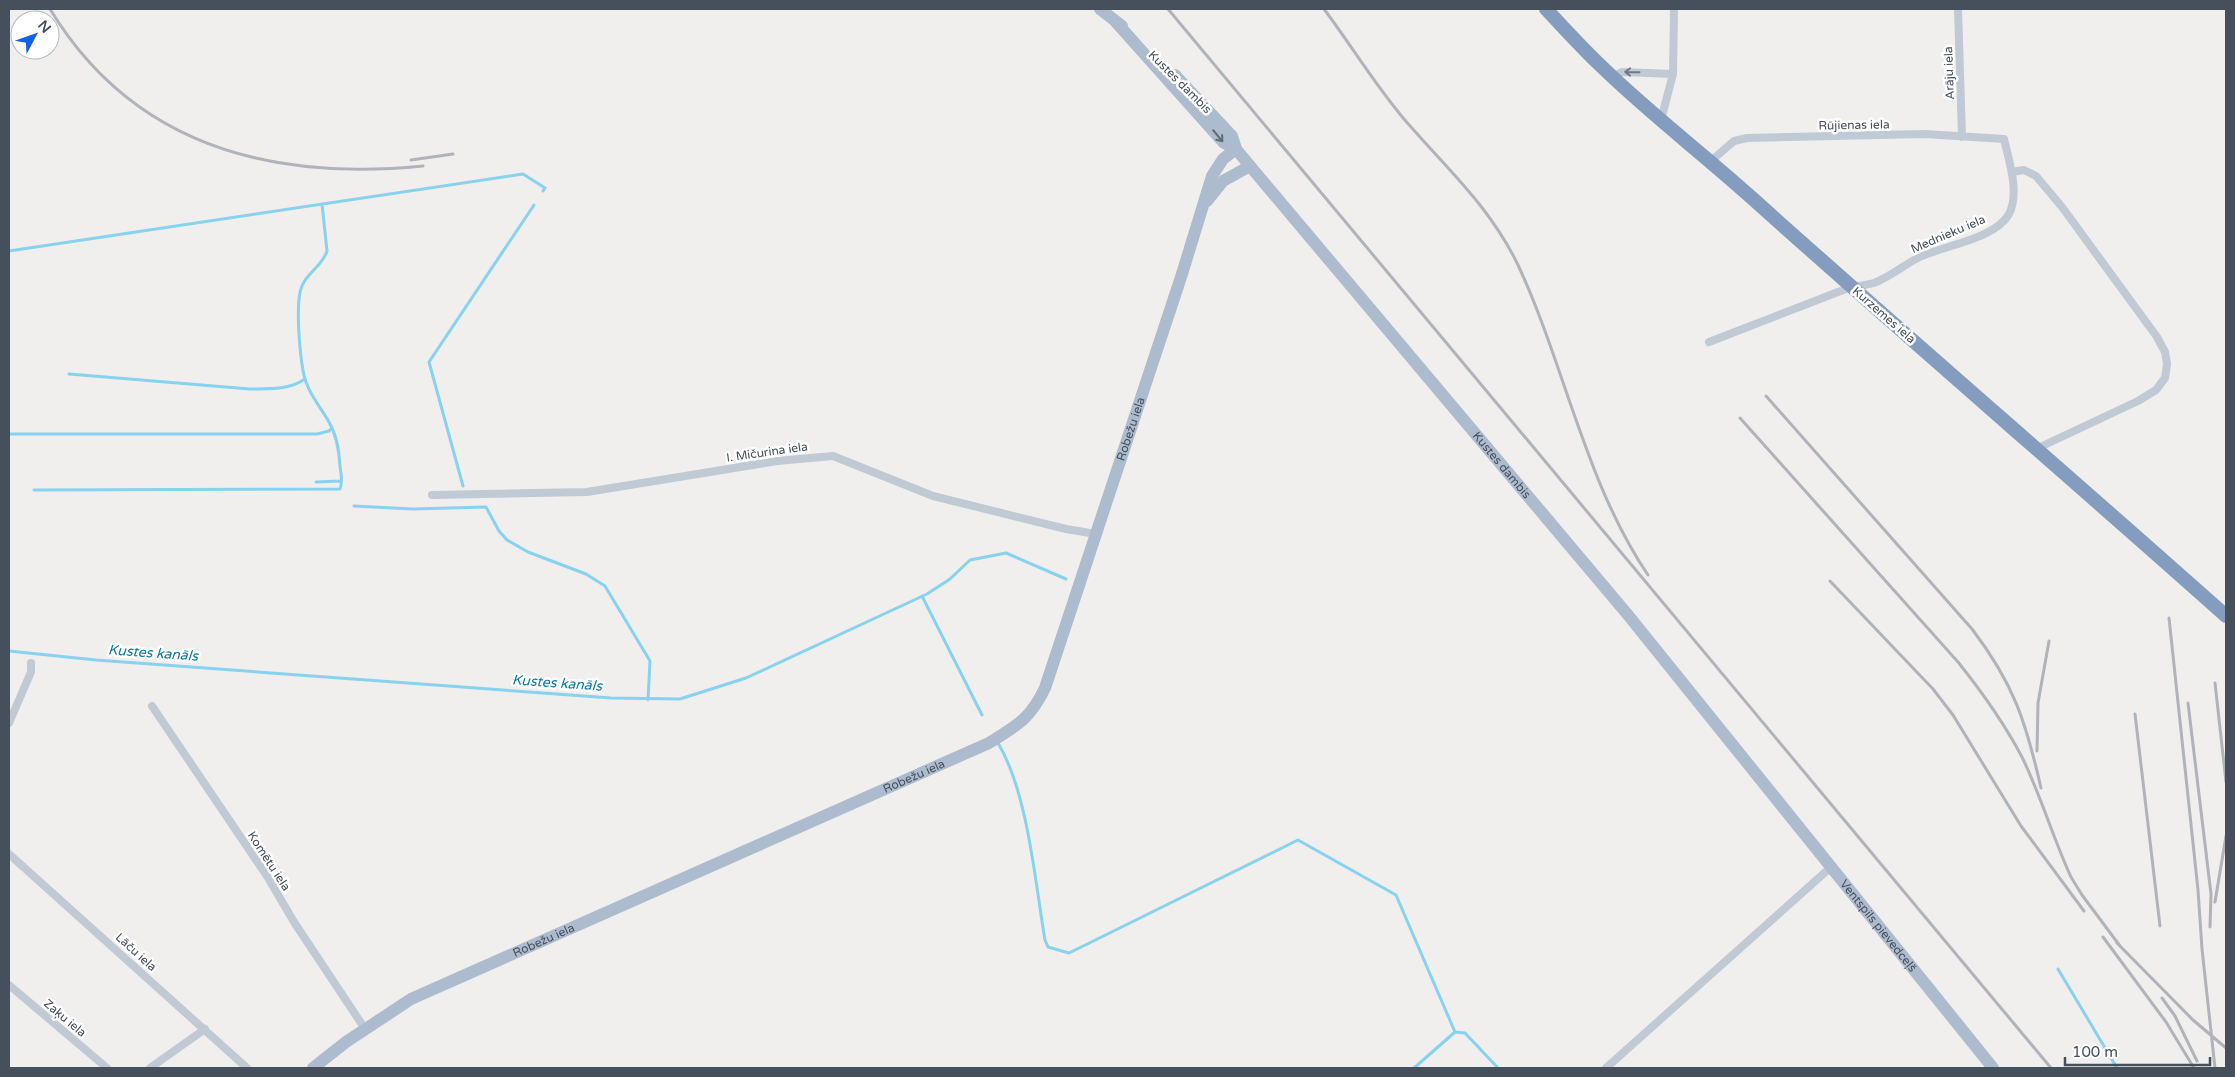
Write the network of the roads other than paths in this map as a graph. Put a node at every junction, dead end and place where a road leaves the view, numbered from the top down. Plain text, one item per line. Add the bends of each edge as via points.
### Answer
1 (1100, 9) edge
2 (1546, 9) edge
3 (1674, 9) edge
4 (1958, 9) edge
5 (1673, 74) junction
6 (1613, 77) junction
7 (1661, 120) junction
8 (1962, 137) junction
9 (2004, 139) joint
10 (1236, 149) junction
11 (1711, 161) junction
12 (1250, 166) junction
13 (2012, 172) junction
14 (1204, 206) junction
15 (1851, 287) junction
16 (1710, 342) dead end
17 (2038, 448) junction
18 (432, 495) dead end
19 (1096, 534) junction
20 (2226, 616) edge
21 (31, 663) dead end
22 (152, 706) dead end
23 (9, 723) edge
24 (1763, 783) joint
25 (9, 854) edge
26 (1831, 867) junction
27 (9, 985) edge
28 (205, 1029) junction
29 (365, 1029) junction
30 (107, 1068) edge
31 (150, 1068) edge
32 (247, 1068) edge
33 (313, 1068) edge
34 (1606, 1068) edge
35 (1993, 1068) edge

1 - 10 main road, Kustes dambis via 1115,21 1224,143
2 - 6 highway, Kurzemes iela
3 - 5 street
4 - 8 street, Arāju iela
5 -> 6 street via 1622,72
5 - 7 street
6 - 7 highway, Kurzemes iela
7 - 11 highway, Kurzemes iela
8 - 9 street, Rūjienas iela
8 - 11 street, Rūjienas iela via 1925,134 1747,138 1734,142
9 - 13 street, Mednieku iela
10 - 12 main road, Kustes dambis
10 - 14 main road, Robežu iela via 1212,176
11 - 15 highway, Kurzemes iela
12 - 14 main road, Robežu iela via 1223,180
12 - 24 main road, Kustes dambis via 1621,608
13 - 15 street, Mednieku iela via 2013,197 2010,213 2003,221 1983,234 1921,256 1874,283
13 - 17 street via 2024,170 2036,176 2062,207 2157,337 2167,364 2165,378 2156,390
14 - 19 main road, Robežu iela
15 - 16 street, Mednieku iela
15 - 17 highway, Kurzemes iela
17 - 20 highway, Kurzemes iela
18 - 19 street, I. Mičurina iela via 587,492 777,461 833,456 933,496
19 - 29 main road, Robežu iela via 1045,688 1035,709 1019,725 989,743 443,983
21 - 23 street via 31,672
22 - 29 street, Komētu iela
24 - 26 main road, Ventspils pievedceļš
25 - 28 street, Lāču iela
26 - 34 street
26 - 35 main road, Ventspils pievedceļš
27 - 30 street, Zaķu iela
28 - 31 street
28 - 32 street, Lāču iela
29 - 33 main road, Robežu iela

